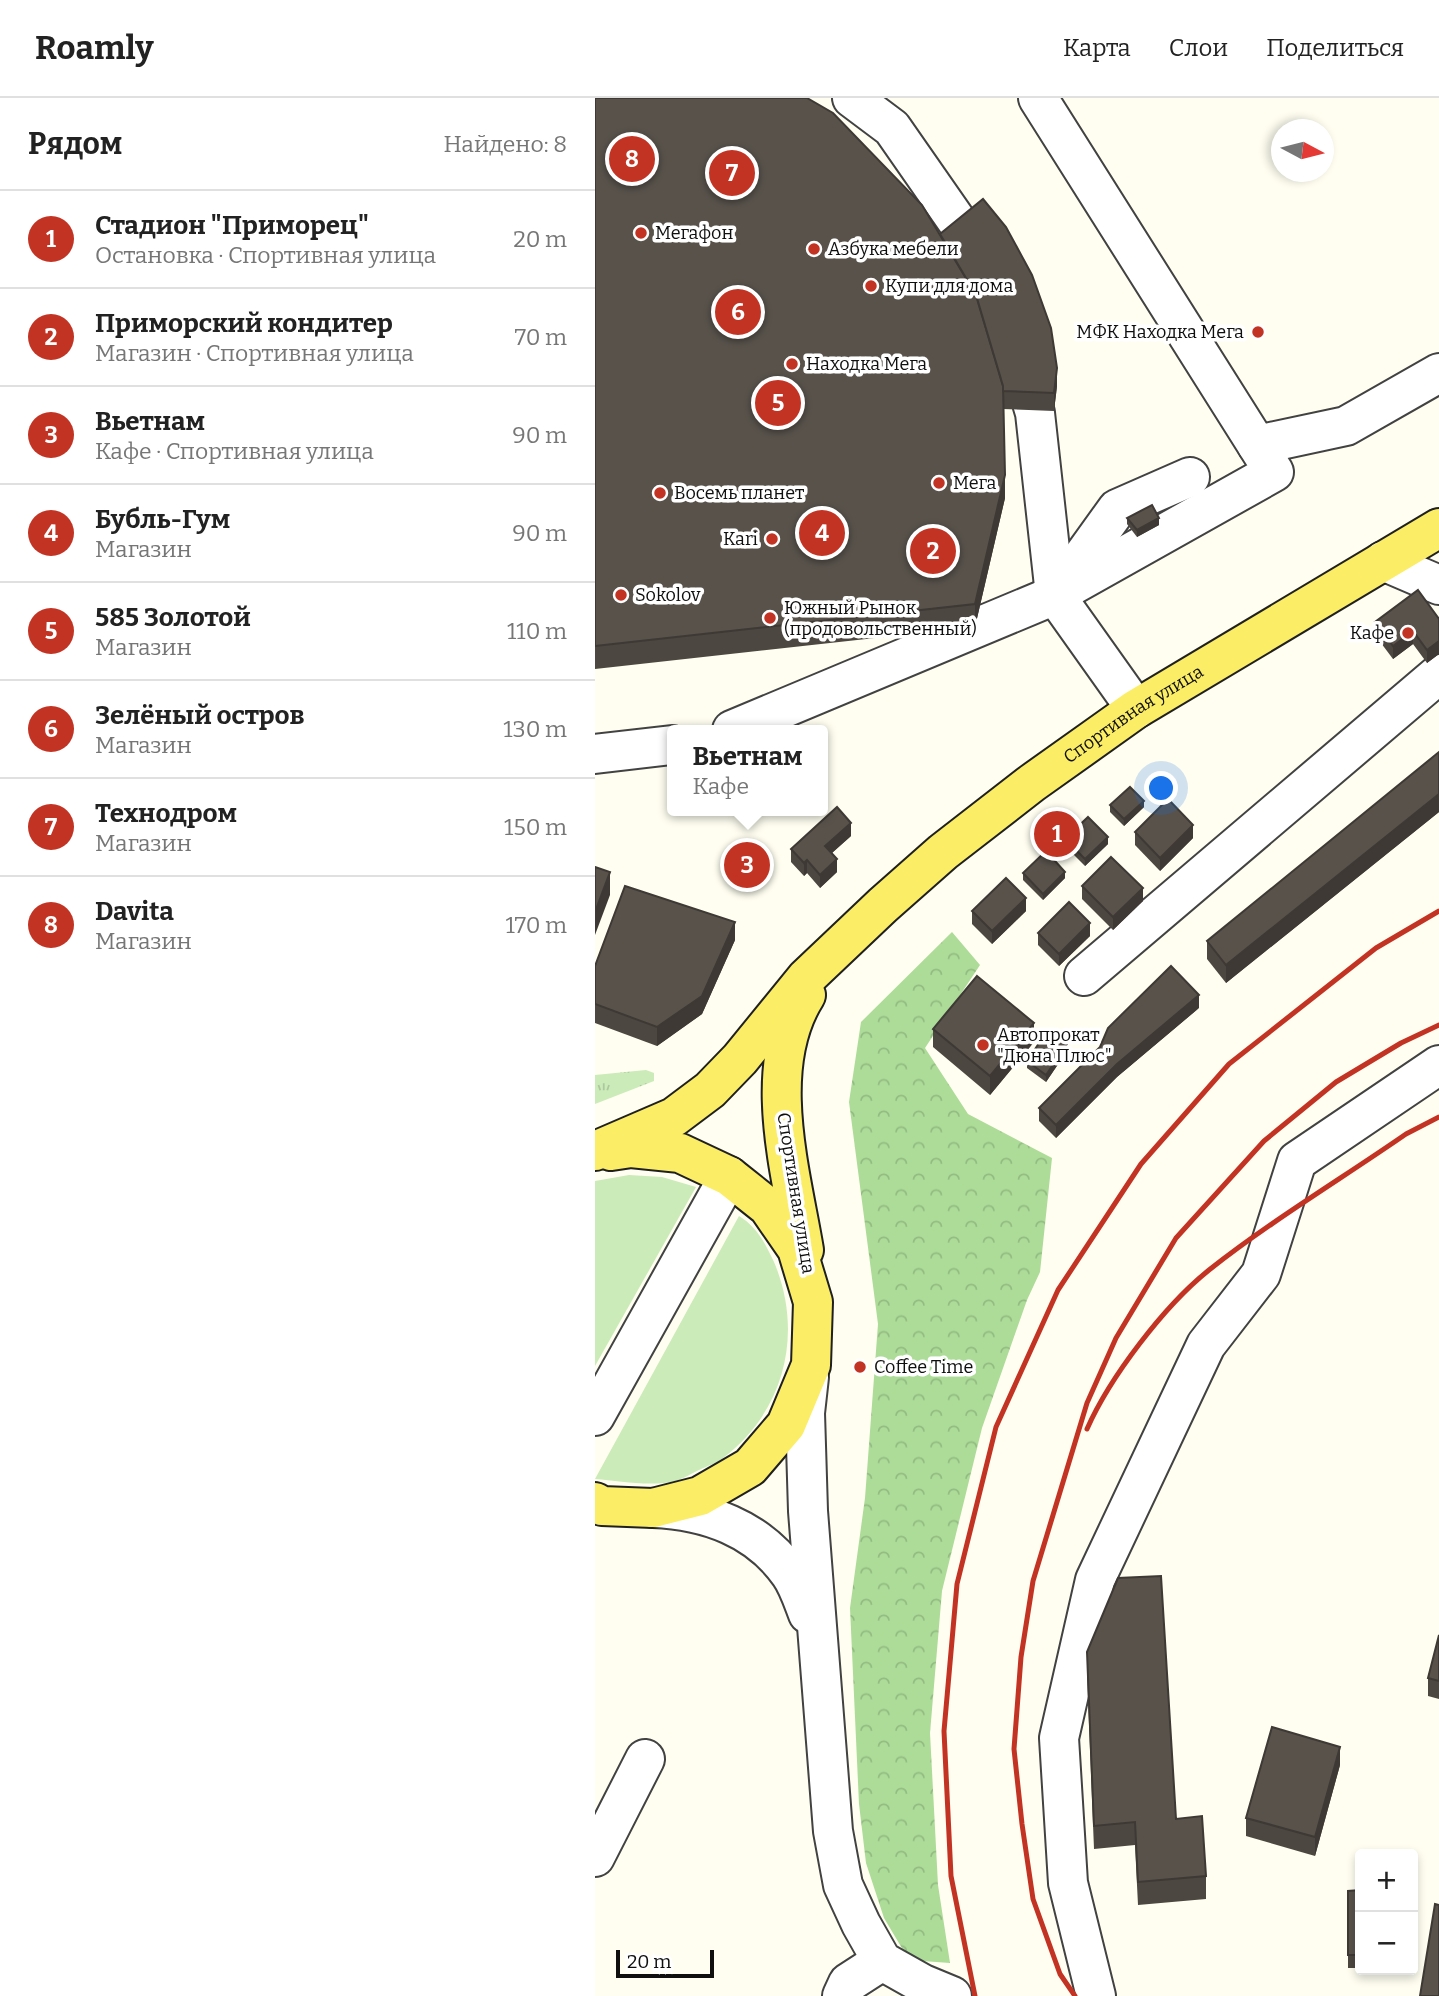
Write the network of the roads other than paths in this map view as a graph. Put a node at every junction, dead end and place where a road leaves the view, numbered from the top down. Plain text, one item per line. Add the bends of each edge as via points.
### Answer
1 (852, 98) edge
2 (1038, 98) edge
3 (1439, 373) edge
4 (1257, 445) junction
5 (1190, 477) dead end
6 (1439, 528) edge
7 (1383, 561) junction
8 (1439, 585) edge
9 (1055, 594) junction
10 (1439, 674) edge
11 (1136, 709) junction
12 (745, 725) edge
13 (667, 746) edge
14 (595, 754) edge
15 (852, 935) junction
16 (1084, 976) dead end
17 (1439, 1065) edge
18 (595, 1152) edge
19 (729, 1176) junction
20 (813, 1303) junction
21 (811, 1365) junction
22 (595, 1416) edge
23 (595, 1502) edge
24 (653, 1508) junction
25 (595, 1516) edge
26 (818, 1660) junction
27 (645, 1759) dead end
28 (595, 1857) edge
29 (882, 1961) junction
30 (842, 1996) edge
31 (952, 1996) edge
32 (1096, 1996) edge

1 - 9 street via 892,128 992,270 1035,412
2 - 4 street
3 - 4 street via 1346,426
4 - 9 street via 1274,472
5 - 9 street via 1117,509
6 - 7 main road, Спортивная улица
7 - 8 street
7 - 11 main road, Спортивная улица
9 - 11 street
9 - 12 street
10 - 16 street
11 - 15 main road, Спортивная улица via 943,852
13 - 14 street
15 - 18 main road, Спортивная улица via 806,978 711,1090 674,1117
15 - 20 main road, Спортивная улица via 801,1001 787,1040 781,1079 783,1125
17 - 32 street via 1297,1161 1261,1274 1206,1345 1095,1580 1059,1738 1068,1883
18 - 19 main road via 631,1148 680,1153
19 - 20 main road via 768,1207 797,1250
19 - 22 street
20 - 21 main road
21 - 24 main road via 786,1425 750,1467 700,1496
21 - 26 street via 805,1413
23 - 24 main road
24 - 25 main road
24 - 26 street via 710,1516 745,1531 772,1553 791,1575 807,1612
26 - 29 street via 833,1831 843,1885
27 - 28 street
29 - 30 street via 848,1983
29 - 31 street

